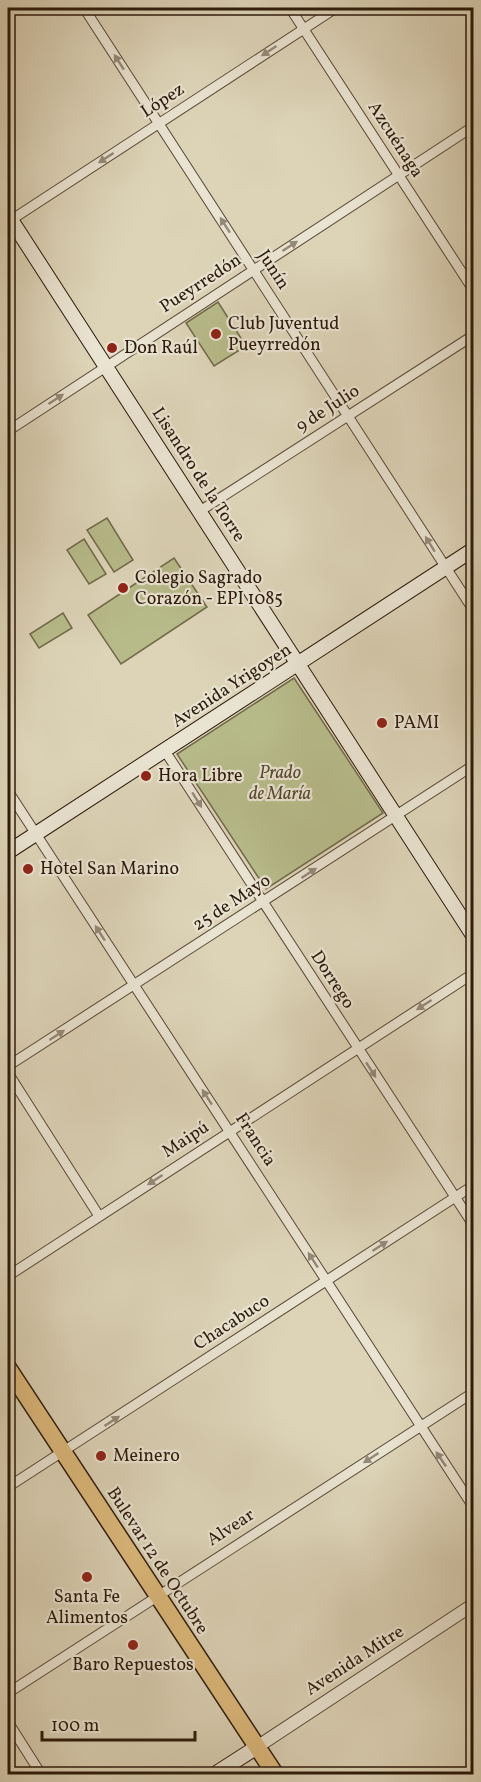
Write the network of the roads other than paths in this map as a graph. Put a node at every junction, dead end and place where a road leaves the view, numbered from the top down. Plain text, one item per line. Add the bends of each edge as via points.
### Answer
1 (84, 8) edge
2 (290, 8) edge
3 (336, 8) edge
4 (303, 29) junction
5 (158, 124) junction
6 (474, 126) edge
7 (399, 175) junction
8 (9, 219) edge
9 (254, 270) junction
10 (474, 291) edge
11 (474, 335) edge
12 (106, 366) junction
13 (349, 415) junction
14 (8, 431) edge
15 (200, 511) junction
16 (474, 549) edge
17 (445, 567) junction
18 (474, 611) edge
19 (298, 665) junction
20 (165, 751) junction
21 (474, 765) edge
22 (8, 790) edge
23 (396, 815) junction
24 (36, 834) junction
25 (8, 852) edge
26 (262, 904) junction
27 (474, 938) edge
28 (474, 973) edge
29 (134, 986) junction
30 (357, 1048) junction
31 (8, 1066) edge
32 (8, 1073) edge
33 (230, 1132) junction
34 (474, 1185) edge
35 (454, 1197) junction
36 (99, 1216) junction
37 (474, 1226) edge
38 (8, 1276) edge
39 (327, 1281) junction
40 (8, 1368) edge
41 (474, 1392) edge
42 (419, 1427) junction
43 (63, 1453) junction
44 (8, 1487) edge
45 (474, 1508) edge
46 (156, 1596) junction
47 (474, 1604) edge
48 (8, 1693) edge
49 (8, 1722) edge
50 (257, 1747) junction
51 (474, 1768) edge
52 (41, 1774) edge
53 (215, 1774) edge
54 (275, 1774) edge
55 (464, 1774) edge

5 -> 1 street, Junín
2 - 4 street, Azcuénaga
3 - 4 street, López
4 -> 5 street, López
4 - 7 street, Azcuénaga
5 -> 8 street, López
9 -> 5 street, Junín
6 - 7 street, Pueyrredón
9 -> 7 street, Pueyrredón
7 - 10 street, Azcuénaga
8 - 12 main road, Lisandro de la Torre
9 - 12 street, Pueyrredón
9 - 13 street, Junín
11 - 13 street, 9 de Julio
14 -> 12 street, Pueyrredón
12 - 15 main road, Lisandro de la Torre
13 - 15 street, 9 de Julio
17 -> 13 street, Junín
15 - 19 main road, Lisandro de la Torre
16 - 17 main road, Avenida Yrigoyen
17 - 18 street, Junín
17 - 19 main road, Avenida Yrigoyen
19 - 20 main road, Avenida Yrigoyen
19 - 23 main road, Lisandro de la Torre
20 - 24 main road, Avenida Yrigoyen
20 -> 26 street, Dorrego
21 - 23 street, 25 de Mayo
22 - 24 street, Francia
26 -> 23 street, 25 de Mayo
23 - 27 main road, Lisandro de la Torre
24 - 25 main road, Avenida Yrigoyen
29 -> 24 street, Francia
26 - 29 street, 25 de Mayo
26 - 30 street, Dorrego
28 -> 30 street, Maipú
31 -> 29 street, 25 de Mayo
33 -> 29 street, Francia
30 - 33 street, Maipú
30 -> 35 street, Dorrego
32 - 36 street
33 -> 36 street, Maipú
39 -> 33 street, Francia
34 - 35 street, Chacabuco
35 - 37 street, Dorrego
39 -> 35 street, Chacabuco
36 - 38 street, Maipú
39 - 42 street, Francia
43 -> 39 street, Chacabuco
40 - 43 highway, Bulevar 12 de Octubre
41 - 42 street, Alvear
45 -> 42 street, Francia
42 -> 46 street, Alvear
43 - 44 street, Chacabuco
43 - 46 highway, Bulevar 12 de Octubre
46 - 48 street, Alvear
46 - 50 highway, Bulevar 12 de Octubre
47 - 50 street, Avenida Mitre
49 - 52 street
50 - 53 main road
50 - 54 highway, Bulevar 12 de Octubre
51 - 55 street

